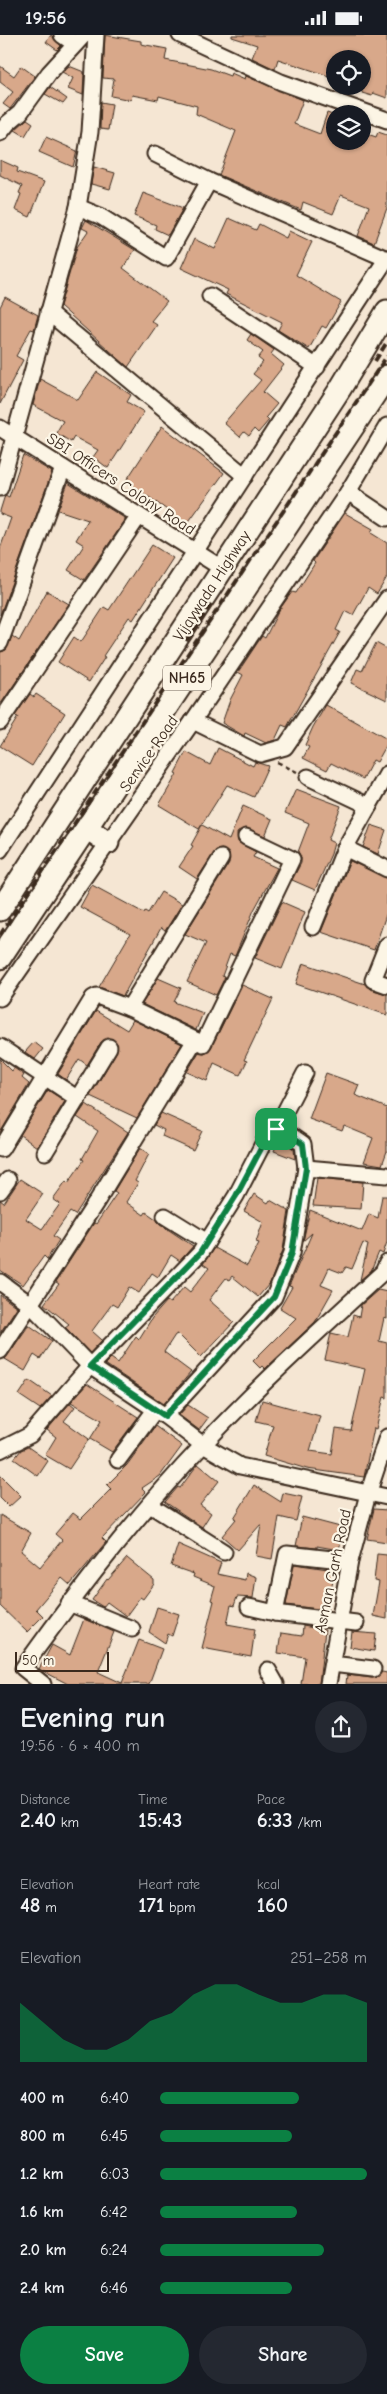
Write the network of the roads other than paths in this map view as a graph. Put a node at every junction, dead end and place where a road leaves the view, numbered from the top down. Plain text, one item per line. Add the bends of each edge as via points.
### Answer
1 (62, 35) edge
2 (96, 35) edge
3 (180, 35) edge
4 (80, 40) edge
5 (387, 119) edge
6 (0, 133) edge
7 (154, 154) dead end
8 (203, 178) junction
9 (78, 207) junction
10 (387, 258) edge
11 (210, 296) dead end
12 (48, 311) junction
13 (387, 311) edge
14 (317, 367) junction
15 (387, 375) edge
16 (387, 426) edge
17 (0, 428) edge
18 (14, 436) junction
19 (63, 468) junction
20 (245, 476) junction
21 (0, 487) edge
22 (348, 491) junction
23 (140, 516) junction
24 (387, 518) edge
25 (195, 552) junction
26 (223, 569) junction
27 (387, 599) edge
28 (0, 643) edge
29 (160, 665) junction
30 (181, 687) junction
31 (193, 721) junction
32 (0, 722) edge
33 (387, 774) edge
34 (308, 777) road end
35 (368, 806) junction
36 (87, 828) junction
37 (246, 837) dead end
38 (108, 843) junction
39 (345, 848) junction
40 (0, 850) edge
41 (221, 858) dead end
42 (387, 869) edge
43 (0, 910) edge
44 (313, 927) dead end
45 (387, 945) edge
46 (0, 958) edge
47 (387, 985) edge
48 (0, 998) edge
49 (128, 1008) junction
50 (195, 1040) junction
51 (0, 1047) edge
52 (109, 1047) dead end
53 (305, 1073) dead end
54 (45, 1077) junction
55 (78, 1099) junction
56 (276, 1129) junction
57 (1, 1149) edge
58 (45, 1152) dead end
59 (306, 1168) junction
60 (387, 1175) edge
61 (165, 1216) dead end
62 (207, 1243) junction
63 (387, 1263) edge
64 (0, 1282) edge
65 (31, 1305) junction
66 (0, 1351) edge
67 (90, 1366) junction
68 (160, 1413) junction
69 (387, 1437) edge
70 (203, 1445) junction
71 (0, 1450) edge
72 (118, 1460) dead end
73 (368, 1494) junction
74 (387, 1497) edge
75 (150, 1505) junction
76 (224, 1553) dead end
77 (350, 1561) junction
78 (69, 1603) junction
79 (249, 1607) dead end
80 (275, 1613) junction
81 (339, 1621) junction
82 (356, 1623) dead end
83 (132, 1629) dead end
84 (332, 1663) junction
85 (373, 1669) dead end
86 (268, 1670) dead end
87 (43, 1684) edge
88 (276, 1684) edge
89 (328, 1684) edge

1 - 4 street
2 - 9 street via 90,132
3 - 5 street via 281,82
4 - 6 street
7 - 8 street
8 - 9 street via 166,258 100,216
8 - 10 street
9 - 12 street
10 - 14 street
11 - 14 street
12 - 18 street
12 - 20 street
13 - 26 highway, Vijaywada Highway / NH65
14 - 20 street
15 - 30 highway, Vijaywada Highway / NH65
16 - 22 street, Service Road
17 - 18 street, SBI Officers Colony Road
18 - 19 street, SBI Officers Colony Road
18 - 21 street
19 - 23 street, SBI Officers Colony Road
19 - 28 street
20 - 25 street
22 - 24 street
22 - 31 street, Service Road
23 - 25 street, SBI Officers Colony Road
23 - 32 street
25 - 26 street, SBI Officers Colony Road
25 - 40 street
26 - 29 highway, Vijaywada Highway / NH65
27 - 31 street via 285,747 260,754
29 - 30 highway
29 - 43 highway, Vijaywada Highway / NH65
30 - 36 highway, Vijaywada Highway / NH65
31 - 38 street, Service Road
33 - 35 street
34 - 35 street
35 - 39 street
36 - 38 highway
36 - 46 highway, Vijaywada Highway / NH65
37 - 50 street via 292,859 203,1044
38 - 48 street, Service Road
39 - 42 street
39 - 44 street
41 - 49 street
45 - 47 street via 373,980
49 - 50 street
49 - 54 street via 100,997 93,998
50 - 65 street
51 - 54 street
52 - 55 street
53 - 56 street
54 - 55 street
54 - 57 street
55 - 58 street
56 - 59 street via 303,1144
56 - 62 street via 266,1139
59 - 60 street
59 - 68 street via 292,1253 274,1297
61 - 62 street
62 - 67 street
63 - 70 street via 383,1272
64 - 65 street
65 - 66 street
65 - 67 street
67 - 68 street
67 - 71 street via 30,1435
68 - 70 street
68 - 72 street
69 - 73 street, Asman Garh Road
70 - 73 street via 240,1467
70 - 75 street
73 - 74 street
73 - 77 street, Asman Garh Road
75 - 76 street
75 - 78 street
77 - 80 street via 287,1554
77 - 81 street, Asman Garh Road
78 - 83 street
78 - 87 street via 23,1668
79 - 80 street
80 - 81 street
81 - 82 street
81 - 84 street, Asman Garh Road
84 - 85 street
84 - 89 street, Asman Garh Road
86 - 88 street

